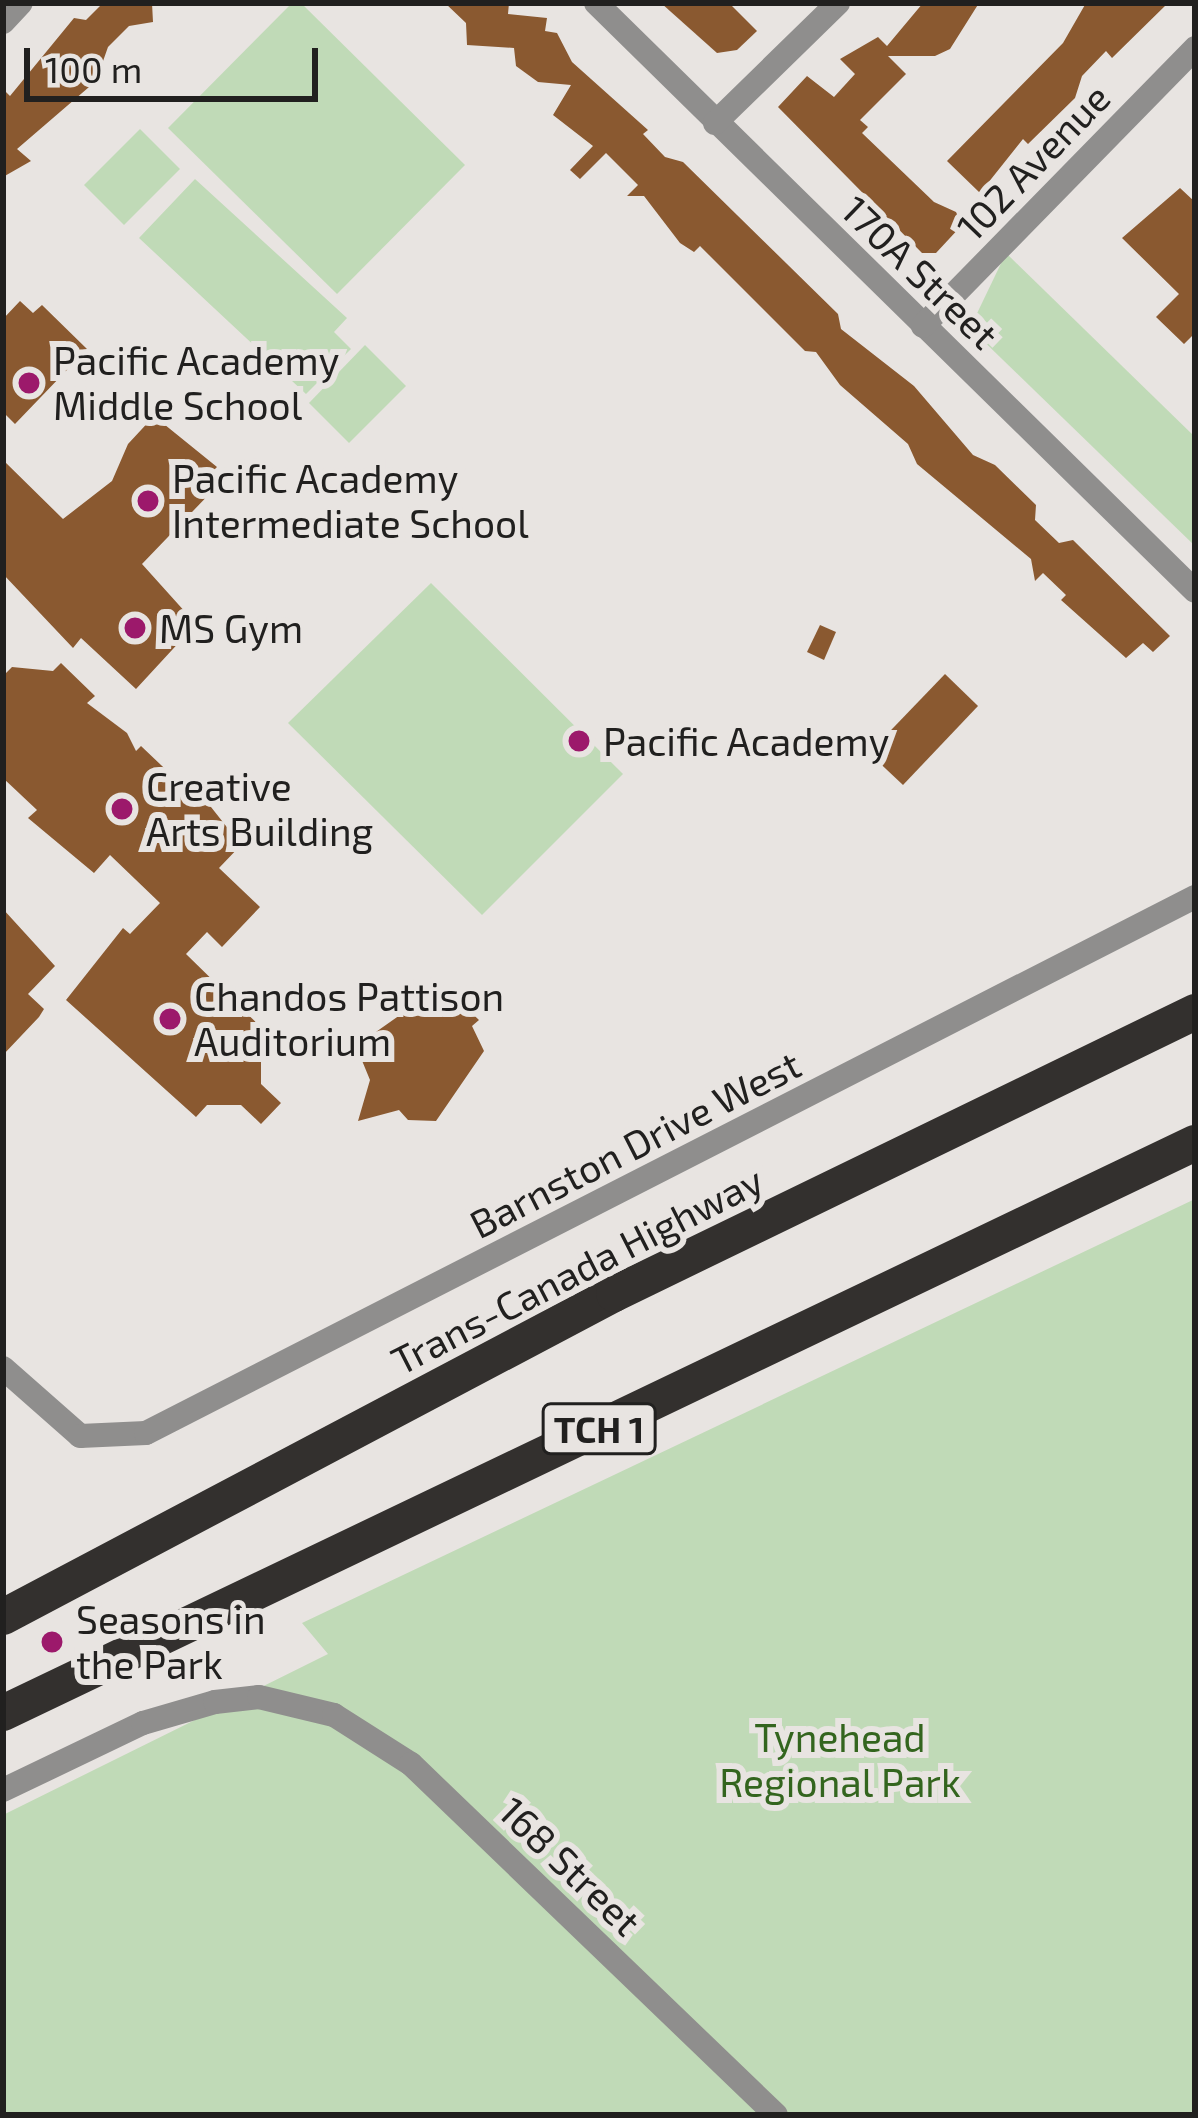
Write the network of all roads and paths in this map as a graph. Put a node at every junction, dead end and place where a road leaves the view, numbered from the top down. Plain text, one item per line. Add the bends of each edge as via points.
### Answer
1 (21, 3) edge
2 (596, 3) edge
3 (838, 3) edge
4 (3, 22) edge
5 (1195, 48) edge
6 (715, 123) junction
7 (923, 326) junction
8 (1195, 591) edge
9 (1195, 897) edge
10 (1195, 1012) edge
11 (1195, 1143) edge
12 (3, 1368) edge
13 (3, 1616) edge
14 (3, 1713) edge
15 (3, 1790) edge
16 (776, 2115) edge

1 - 4 street
2 - 6 street, 170A Street
3 - 6 street
5 - 7 street, 102 Avenue
6 - 7 street, 170A Street
7 - 8 street, 170A Street
9 - 12 street, Barnston Drive West via 146,1433 103,1440 62,1426
10 - 13 highway, Trans-Canada Highway / TCH 1 via 614,1294
11 - 14 highway, TCH 1
15 - 16 street, 168 Street via 143,1723 214,1702 293,1702 374,1736

